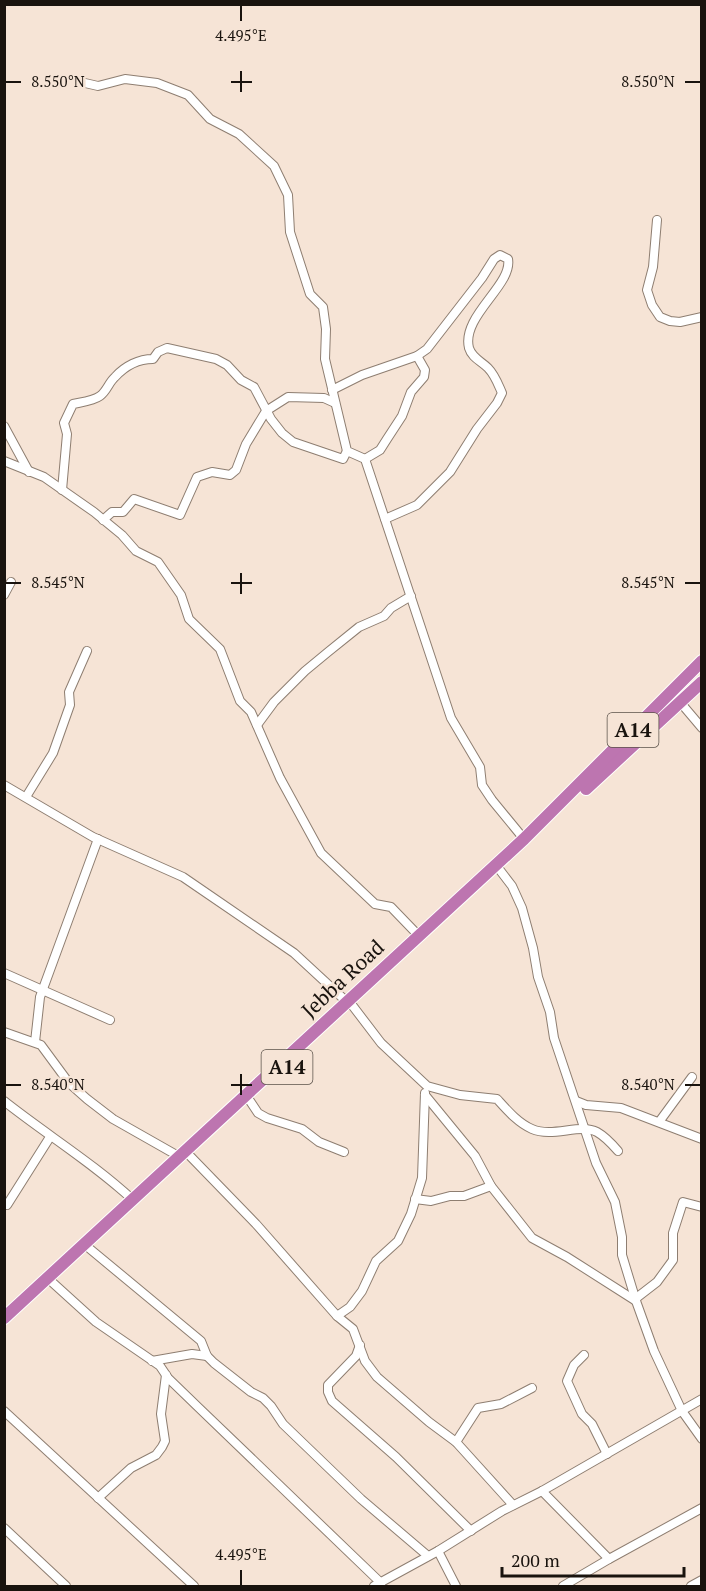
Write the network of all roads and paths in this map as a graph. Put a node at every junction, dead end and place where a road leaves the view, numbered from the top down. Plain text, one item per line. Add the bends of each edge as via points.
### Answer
1 (85, 83) dead end
2 (657, 220) dead end
3 (702, 317) edge
4 (417, 356) junction
5 (332, 390) junction
6 (335, 403) junction
7 (266, 411) junction
8 (4, 426) edge
9 (347, 451) junction
10 (365, 459) junction
11 (4, 461) edge
12 (29, 472) junction
13 (62, 490) junction
14 (103, 519) junction
15 (386, 519) junction
16 (11, 582) dead end
17 (4, 596) edge
18 (411, 596) junction
19 (87, 651) dead end
20 (702, 661) edge
21 (702, 682) edge
22 (681, 702) junction
23 (257, 725) junction
24 (702, 728) edge
25 (4, 785) edge
26 (26, 797) junction
27 (567, 802) junction
28 (98, 839) junction
29 (524, 839) junction
30 (499, 869) junction
31 (419, 936) junction
32 (4, 973) edge
33 (42, 991) junction
34 (349, 1004) junction
35 (110, 1020) dead end
36 (4, 1032) edge
37 (35, 1042) junction
38 (692, 1077) dead end
39 (426, 1090) junction
40 (4, 1101) edge
41 (250, 1101) junction
42 (576, 1101) junction
43 (659, 1122) junction
44 (586, 1130) junction
45 (50, 1137) junction
46 (702, 1139) edge
47 (618, 1151) dead end
48 (344, 1152) dead end
49 (185, 1156) junction
50 (491, 1186) junction
51 (416, 1199) junction
52 (133, 1200) junction
53 (4, 1203) edge
54 (702, 1207) edge
55 (90, 1249) junction
56 (53, 1283) junction
57 (636, 1300) junction
58 (7, 1312) edge
59 (337, 1316) junction
60 (4, 1328) edge
61 (360, 1344) junction
62 (584, 1355) dead end
63 (207, 1356) junction
64 (152, 1361) junction
65 (166, 1375) junction
66 (532, 1388) dead end
67 (702, 1400) edge
68 (4, 1411) edge
69 (682, 1411) junction
70 (702, 1439) edge
71 (456, 1442) junction
72 (607, 1454) junction
73 (542, 1491) junction
74 (98, 1498) junction
75 (513, 1505) junction
76 (702, 1508) edge
77 (4, 1528) edge
78 (471, 1531) junction
79 (438, 1551) junction
80 (428, 1556) junction
81 (609, 1559) junction
82 (377, 1585) edge
83 (66, 1587) edge
84 (194, 1587) edge
85 (456, 1587) edge
86 (563, 1587) edge

1 - 5 street via 98,86 125,79 157,83 188,95 210,119 239,134 274,166 288,195 290,232 310,294 323,307 325,359
2 - 3 street via 647,290 652,305 660,317 670,321
4 - 5 street
4 - 10 street via 425,370 424,377 411,392 402,416 380,450
4 - 15 street via 451,319 494,259 500,255 508,259 507,273 469,335 472,355 495,376 502,393 450,472 417,505
5 - 6 street
6 - 7 street via 324,398 288,397
6 - 9 street
7 - 9 street via 292,442 343,459
7 - 13 street via 254,387 216,358 167,348 153,359 130,365 115,377 104,394 73,404 64,423
7 - 14 street via 236,470 230,475 213,472 197,477 180,516 134,499 123,512 112,512
8 - 12 street
9 - 10 street
10 - 15 street
11 - 12 street
12 - 13 street
13 - 14 street
14 - 23 street via 136,551 158,562 181,595 189,619 220,649 240,701
15 - 18 street
16 - 17 street
18 - 23 street via 384,616 359,627 320,658 274,702
18 - 29 street via 451,718 480,767 482,785
19 - 26 street via 69,692 70,705 53,753
20 - 27 highway, Jebba Road / A14
21 - 22 highway, Jebba Road / A14
22 - 24 street
22 - 27 highway, Jebba Road / A14
23 - 31 street via 280,778 321,853 375,904 391,907
25 - 26 street
26 - 28 street
27 - 29 highway, Jebba Road / A14
27 - 30 highway, Jebba Road / A14
28 - 33 street
28 - 34 street via 183,877 294,952
29 - 31 highway, Jebba Road / A14
30 - 34 highway, Jebba Road / A14
30 - 42 street via 522,908 554,1038
31 - 34 highway, Jebba Road / A14
32 - 33 street
33 - 35 street
33 - 37 street
34 - 39 street
34 - 41 highway, Jebba Road / A14
34 - 49 highway, Jebba Road / A14
36 - 37 street
37 - 49 street via 46,1050 69,1083 113,1119
38 - 43 street
39 - 44 street via 497,1099 514,1118 533,1130
39 - 50 street via 476,1156
39 - 51 street via 422,1178
40 - 45 street
41 - 48 street via 267,1118 302,1129 319,1142
41 - 49 highway, Jebba Road / A14
42 - 43 street via 621,1108
42 - 44 street
43 - 46 street
44 - 47 street via 599,1133
44 - 57 street via 596,1163 615,1202 622,1255
45 - 52 street via 92,1165
45 - 53 street via 7,1205
49 - 52 highway, Jebba Road / A14
49 - 55 highway, Jebba Road / A14
49 - 59 street via 256,1224
50 - 51 street via 464,1196
50 - 57 street via 532,1238
51 - 59 street via 398,1241 376,1261 362,1291
52 - 58 highway, Jebba Road / A14
54 - 57 street via 683,1202 673,1233 673,1260 657,1282
55 - 56 highway, Jebba Road / A14
55 - 63 street via 201,1341
56 - 60 highway, Jebba Road / A14
56 - 64 street via 96,1322
57 - 69 street
59 - 61 street via 353,1329
61 - 71 street via 365,1361 377,1377
61 - 78 street via 356,1356 328,1385 332,1401
62 - 72 street via 567,1381
63 - 64 street via 192,1354
63 - 80 street via 263,1398 283,1424 361,1499
64 - 65 street
65 - 74 street via 162,1448 131,1468
65 - 82 street
66 - 71 street via 501,1404 478,1408
67 - 69 street
68 - 74 street
69 - 70 street
69 - 72 street
71 - 75 street
72 - 73 street
73 - 75 street
73 - 81 street
74 - 84 street
75 - 78 street
76 - 81 street
77 - 83 street
78 - 79 street
79 - 80 street
79 - 85 street
80 - 82 street
81 - 86 street

